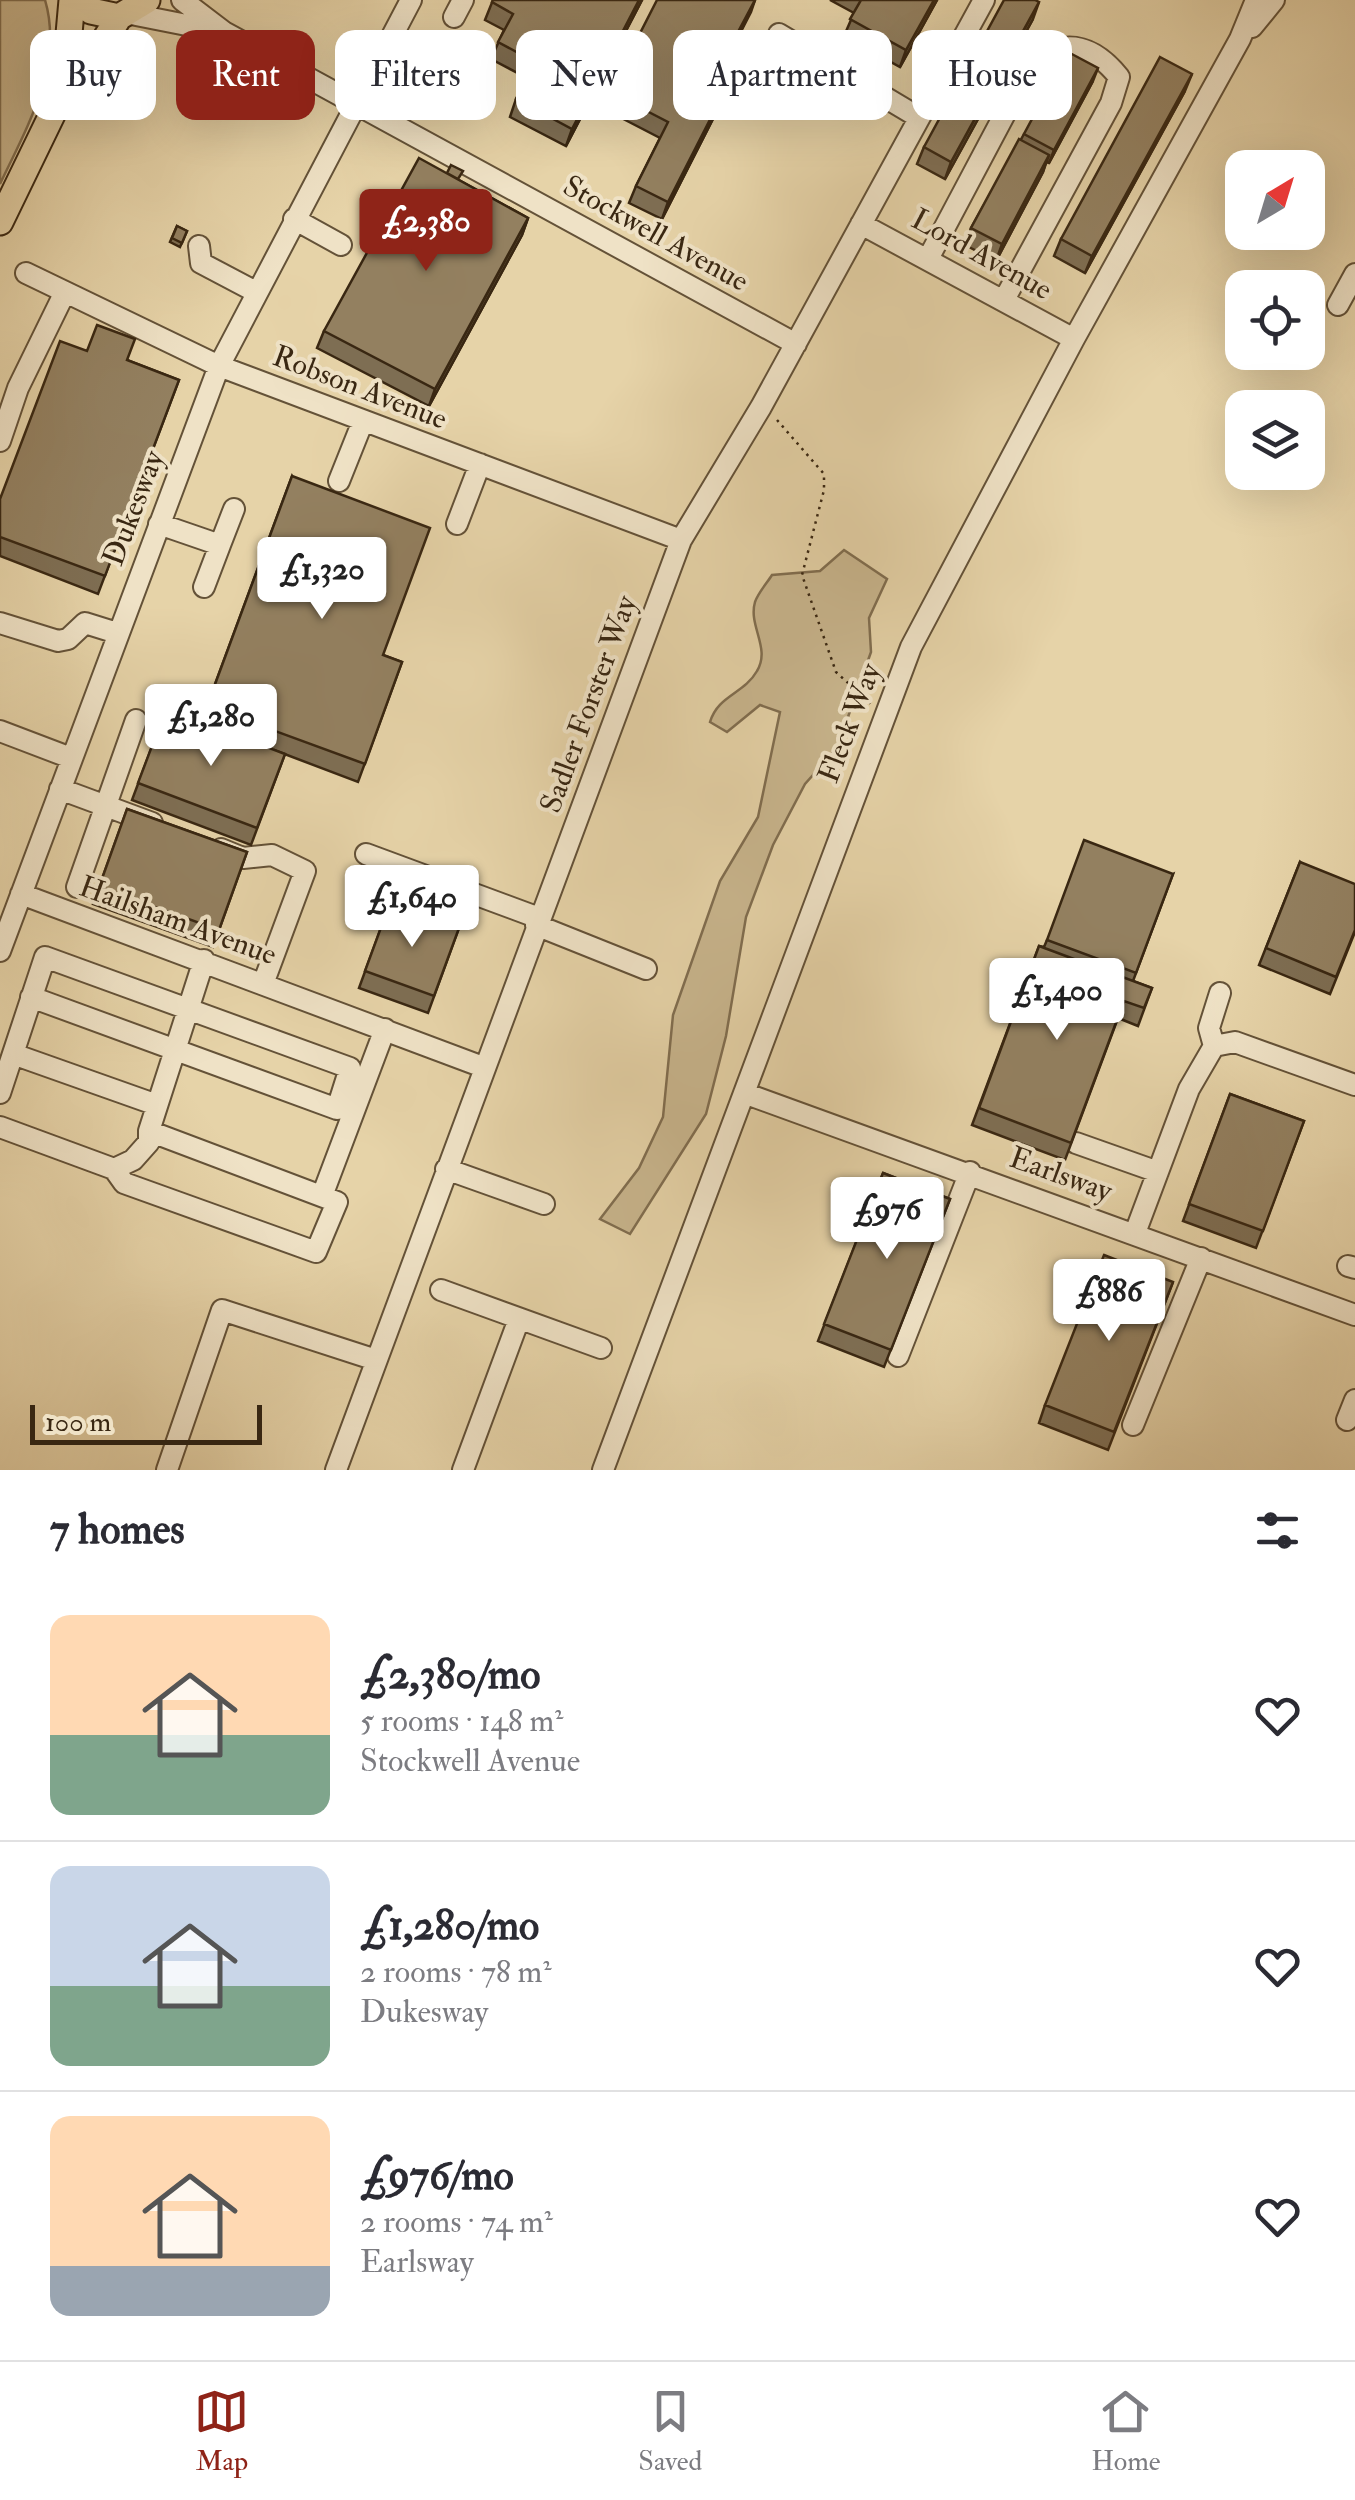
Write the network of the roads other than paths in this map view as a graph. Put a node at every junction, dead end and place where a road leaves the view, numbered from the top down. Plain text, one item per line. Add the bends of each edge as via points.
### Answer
1 (76, 0) edge
2 (182, 0) edge
3 (410, 0) edge
4 (984, 0) edge
5 (1256, 0) edge
6 (1274, 0) edge
7 (132, 10) edge
8 (72, 30) edge
9 (117, 30) edge
10 (216, 30) edge
11 (221, 30) edge
12 (394, 30) edge
13 (967, 30) edge
14 (1240, 39) junction
15 (49, 120) edge
16 (347, 120) edge
17 (391, 120) edge
18 (916, 120) edge
19 (294, 219) junction
20 (0, 222) edge
21 (860, 224) junction
22 (340, 244) dead end
23 (199, 246) dead end
24 (929, 258) junction
25 (26, 272) dead end
26 (1355, 274) edge
27 (65, 292) junction
28 (256, 292) junction
29 (1004, 300) junction
30 (1338, 305) dead end
31 (1074, 339) junction
32 (796, 344) junction
33 (219, 366) junction
34 (363, 421) junction
35 (0, 441) edge
36 (480, 464) junction
37 (339, 481) dead end
38 (234, 509) dead end
39 (160, 524) junction
40 (456, 524) dead end
41 (681, 540) junction
42 (220, 545) junction
43 (204, 588) dead end
44 (0, 623) edge
45 (118, 633) junction
46 (136, 720) dead end
47 (0, 731) edge
48 (71, 758) junction
49 (60, 790) junction
50 (105, 805) junction
51 (174, 831) edge
52 (209, 844) edge
53 (366, 854) dead end
54 (77, 887) dead end
55 (21, 894) junction
56 (537, 922) junction
57 (0, 951) edge
58 (204, 960) junction
59 (646, 969) dead end
60 (263, 984) junction
61 (1220, 993) dead end
62 (31, 997) junction
63 (187, 1009) junction
64 (385, 1029) junction
65 (1214, 1046) junction
66 (174, 1049) junction
67 (12, 1054) junction
68 (484, 1067) junction
69 (1355, 1085) edge
70 (0, 1093) edge
71 (744, 1093) junction
72 (158, 1106) junction
73 (0, 1127) edge
74 (149, 1131) junction
75 (1076, 1143) edge
76 (446, 1169) junction
77 (114, 1170) junction
78 (970, 1172) junction
79 (1158, 1172) junction
80 (322, 1196) junction
81 (544, 1204) dead end
82 (1135, 1233) junction
83 (1201, 1258) junction
84 (441, 1290) dead end
85 (1355, 1315) edge
86 (519, 1319) junction
87 (601, 1348) dead end
88 (898, 1356) edge
89 (376, 1360) junction
90 (1132, 1426) dead end
91 (167, 1470) edge
92 (336, 1470) edge
93 (463, 1470) edge
94 (603, 1470) edge

1 - 7 main road via 90,11
1 - 8 main road
2 - 11 street, Stockwell Avenue
3 - 12 street, Dukesway
4 - 13 street, Sadler Forster Way
5 - 14 street, Fleck Way
6 - 14 street, Fleck Way
7 - 9 main road
7 - 10 street, Stockwell Avenue
14 - 31 street, Fleck Way
15 - 20 main road
16 - 19 street, Dukesway
17 - 32 street, Stockwell Avenue
18 - 21 street, Sadler Forster Way
19 - 22 street
19 - 28 street, Dukesway
21 - 24 street, Lord Avenue
21 - 32 street, Sadler Forster Way
23 - 28 street via 201,263
24 - 29 street, Lord Avenue
24 - 29 street via 1034,59 1057,45 1074,46 1108,64 1120,78 1111,103
25 - 27 street, Robson Avenue
26 - 30 street
27 - 33 street, Robson Avenue
27 - 35 street
28 - 33 street, Dukesway
29 - 31 street, Lord Avenue
31 - 71 street, Fleck Way via 933,601 882,715
32 - 41 street, Sadler Forster Way
33 - 34 street, Robson Avenue
33 - 39 street, Dukesway
34 - 36 street, Robson Avenue
34 - 37 street
36 - 40 street
36 - 41 street, Robson Avenue
38 - 42 street
39 - 42 street
39 - 45 street, Dukesway
41 - 56 street, Sadler Forster Way
42 - 43 street
44 - 45 street via 58,642 85,623
45 - 48 street, Dukesway
46 - 50 street
47 - 48 street
48 - 49 street, Dukesway
49 - 50 street
49 - 55 street, Dukesway
50 - 51 street
50 - 54 street
52 - 60 street via 243,858 272,854 306,872
53 - 56 street
55 - 57 street, Dukesway
55 - 58 street, Hailsham Avenue
56 - 59 street
56 - 68 street, Sadler Forster Way
58 - 60 street, Hailsham Avenue
58 - 63 street
60 - 64 street, Hailsham Avenue
61 - 65 street via 1208,1028
62 - 63 street via 44,957
62 - 66 street
62 - 67 street
63 - 66 street
63 - 66 street via 350,1068 337,1109
64 - 68 street, Hailsham Avenue
64 - 80 street
65 - 69 street via 1235,1042
65 - 79 street via 1189,1089
66 - 72 street
67 - 70 street
67 - 72 street
68 - 76 street, Sadler Forster Way
71 - 78 street, Earlsway
71 - 94 street, Fleck Way
72 - 74 street
73 - 77 street
74 - 77 street via 146,1148
74 - 80 street
75 - 79 street
76 - 81 street
76 - 89 street, Sadler Forster Way
77 - 80 street via 124,1182 316,1252 337,1202
78 - 82 street, Earlsway
78 - 88 street
79 - 82 street
82 - 83 street, Earlsway
83 - 85 street, Earlsway
83 - 90 street
84 - 86 street
86 - 87 street
86 - 93 street
89 - 91 street via 222,1310
89 - 92 street, Sadler Forster Way

